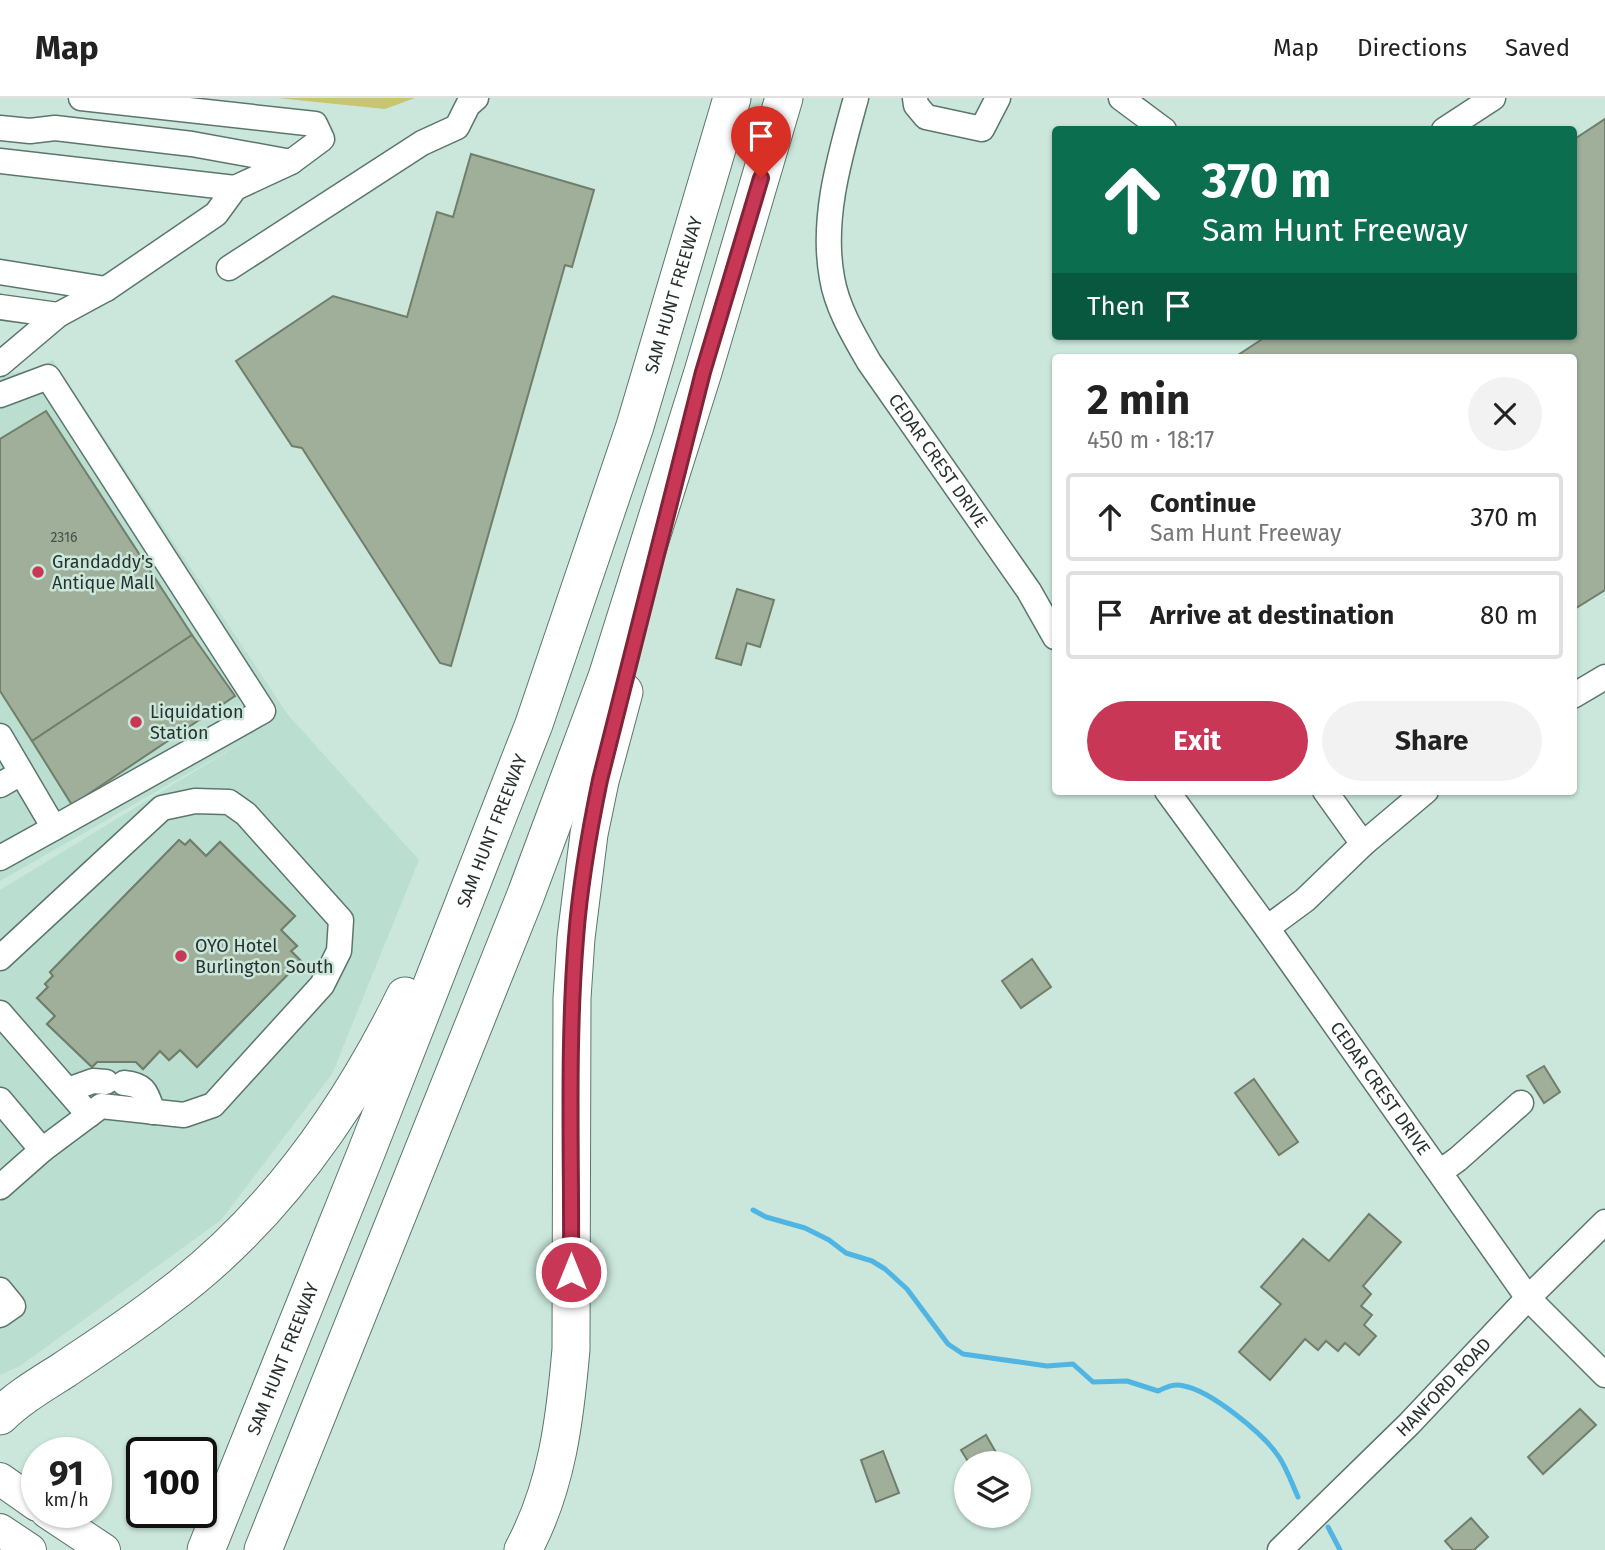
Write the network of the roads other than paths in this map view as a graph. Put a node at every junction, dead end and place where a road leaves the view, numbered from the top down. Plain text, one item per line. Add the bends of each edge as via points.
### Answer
1 (81, 98) edge
2 (476, 98) edge
3 (732, 98) edge
4 (784, 98) edge
5 (856, 98) edge
6 (915, 98) edge
7 (998, 98) edge
8 (1121, 98) edge
9 (1493, 98) edge
10 (1159, 126) edge
11 (1450, 126) edge
12 (0, 128) edge
13 (0, 161) edge
14 (291, 162) junction
15 (235, 188) junction
16 (229, 268) dead end
17 (0, 272) edge
18 (106, 289) junction
19 (0, 307) edge
20 (58, 315) junction
21 (0, 364) edge
22 (703, 372) junction
23 (0, 395) edge
24 (1052, 633) edge
25 (1605, 677) edge
26 (1577, 694) edge
27 (0, 736) edge
28 (21, 773) junction
29 (513, 778) junction
30 (0, 785) edge
31 (1170, 795) edge
32 (1328, 795) edge
33 (1421, 795) edge
34 (54, 828) junction
35 (1363, 844) junction
36 (0, 858) edge
37 (1267, 928) junction
38 (0, 958) edge
39 (0, 1013) edge
40 (68, 1090) junction
41 (0, 1100) edge
42 (1521, 1103) dead end
43 (153, 1112) junction
44 (89, 1115) junction
45 (42, 1150) junction
46 (1440, 1172) junction
47 (0, 1187) edge
48 (1605, 1222) edge
49 (0, 1290) edge
50 (1528, 1298) junction
51 (0, 1315) edge
52 (1605, 1375) edge
53 (0, 1416) edge
54 (0, 1479) edge
55 (21, 1494) edge
56 (71, 1528) edge
57 (0, 1530) edge
58 (30, 1550) edge
59 (104, 1550) edge
60 (206, 1550) edge
61 (263, 1550) edge
62 (523, 1550) edge
63 (1280, 1550) edge

1 - 14 street via 315,124 322,139
2 - 16 street via 457,127 422,143
3 - 29 highway, SAM HUNT FREEWAY via 635,426
4 - 22 highway
5 - 24 street, CEDAR CREST DRIVE via 827,231 832,279 869,362 1029,591
6 - 7 street via 926,117 982,128
8 - 10 street
9 - 11 street
12 - 14 street via 55,128 192,144
13 - 15 street
14 - 15 street
15 - 18 street via 216,214
17 - 18 street
18 - 20 street
19 - 20 street
20 - 21 street
22 - 61 highway via 588,729
22 - 62 highway via 587,848 572,998 568,1384 556,1466
23 - 34 street via 48,377 263,710
25 - 26 street
27 - 28 street
28 - 30 street
28 - 34 street
29 - 53 highway via 386,1034 350,1094 276,1195 242,1233 166,1299
29 - 60 highway, SAM HUNT FREEWAY
31 - 37 street, CEDAR CREST DRIVE
32 - 35 street
33 - 35 street
34 - 36 street
35 - 37 street via 1305,900
37 - 46 street, CEDAR CREST DRIVE
38 - 43 street via 162,808 195,801 229,802 246,814 341,920 339,951 322,985 213,1105 184,1115
39 - 40 street
40 - 43 street via 93,1081 138,1084
40 - 44 street
41 - 45 street
42 - 46 street
43 - 44 street via 101,1107
44 - 45 street
45 - 47 street
46 - 50 street, CEDAR CREST DRIVE
48 - 50 street, HANFORD ROAD
49 - 51 street via 13,1306
50 - 52 street, CEDAR CREST DRIVE
50 - 63 street, HANFORD ROAD via 1409,1424
54 - 55 main road
56 - 59 main road
57 - 58 main road

